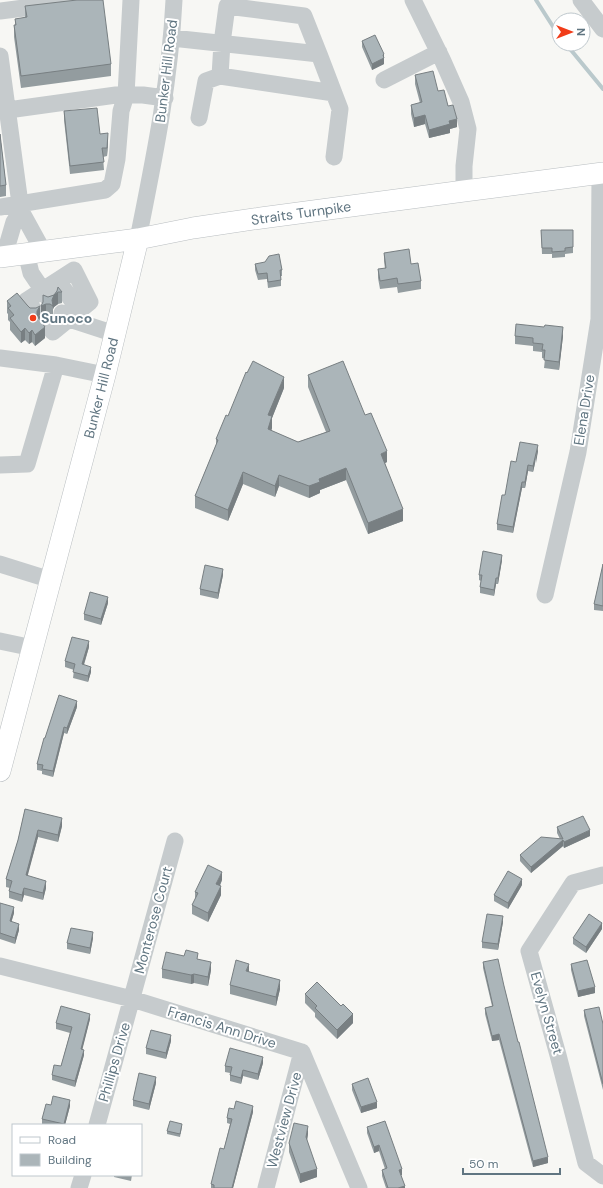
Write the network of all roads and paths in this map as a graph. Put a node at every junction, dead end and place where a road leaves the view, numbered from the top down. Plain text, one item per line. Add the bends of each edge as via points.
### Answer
1 (87, 0) edge
2 (131, 0) edge
3 (174, 0) edge
4 (413, 0) edge
5 (581, 0) edge
6 (0, 11) edge
7 (603, 29) edge
8 (172, 38) junction
9 (222, 43) junction
10 (439, 52) junction
11 (319, 54) junction
12 (0, 56) edge
13 (220, 76) junction
14 (384, 80) dead end
15 (334, 93) junction
16 (126, 95) junction
17 (165, 98) junction
18 (8, 110) junction
19 (199, 118) dead end
20 (334, 158) dead end
21 (602, 173) edge
22 (464, 191) junction
23 (0, 206) edge
24 (21, 207) junction
25 (138, 239) junction
26 (34, 252) junction
27 (2, 256) edge
28 (46, 294) junction
29 (34, 310) edge
30 (70, 314) junction
31 (47, 325) dead end
32 (115, 334) junction
33 (0, 358) edge
34 (56, 365) junction
35 (106, 375) junction
36 (0, 465) edge
37 (0, 564) edge
38 (51, 580) junction
39 (545, 595) dead end
40 (0, 641) edge
41 (33, 648) junction
42 (3, 748) edge
43 (0, 771) edge
44 (175, 841) dead end
45 (603, 875) edge
46 (0, 966) edge
47 (132, 999) junction
48 (302, 1052) junction
49 (97, 1124) edge
50 (83, 1176) edge
51 (603, 1176) edge
52 (79, 1188) edge
53 (266, 1188) edge
54 (359, 1188) edge

1 - 6 street
2 - 16 street
3 - 8 street, Bunker Hill Road
4 - 10 street
5 - 7 street
8 - 9 street
8 - 17 street, Bunker Hill Road
9 - 11 street
9 - 11 street via 227,6 304,16
9 - 13 street
10 - 14 street
10 - 22 street via 461,102 468,129
11 - 15 street
12 - 18 street
13 - 15 street
13 - 19 street via 206,82
15 - 20 street via 340,109
16 - 17 street
16 - 18 street
16 - 24 street via 121,111 112,184 105,190
17 - 25 street, Bunker Hill Road
18 - 24 street
21 - 22 main road, Straits Turnpike
21 - 39 street, Elena Drive via 599,319 578,452
22 - 25 main road, Straits Turnpike via 193,228
23 - 24 street
24 - 26 street
24 - 27 street
25 - 26 main road, Straits Turnpike
25 - 32 main road, Bunker Hill Road
26 - 27 main road, Straits Turnpike
26 - 28 street via 31,273
28 - 29 street via 26,301
28 - 30 street via 58,281 74,270 90,302
30 - 31 street via 53,332
30 - 32 street
32 - 35 main road, Bunker Hill Road
33 - 34 street
34 - 35 street
34 - 36 street via 27,464
35 - 38 main road, Bunker Hill Road
37 - 38 street
38 - 41 main road, Bunker Hill Road
40 - 41 street
41 - 42 main road, Bunker Hill Road
42 - 43 main road, Bunker Hill Road
44 - 47 street, Monterose Court
45 - 51 street, Evelyn Street via 573,883 529,951 586,1163
46 - 47 street, Francis Ann Drive
47 - 48 street, Francis Ann Drive
47 - 49 street, Phillips Drive
48 - 53 street, Westview Drive
48 - 54 street
50 - 52 street

